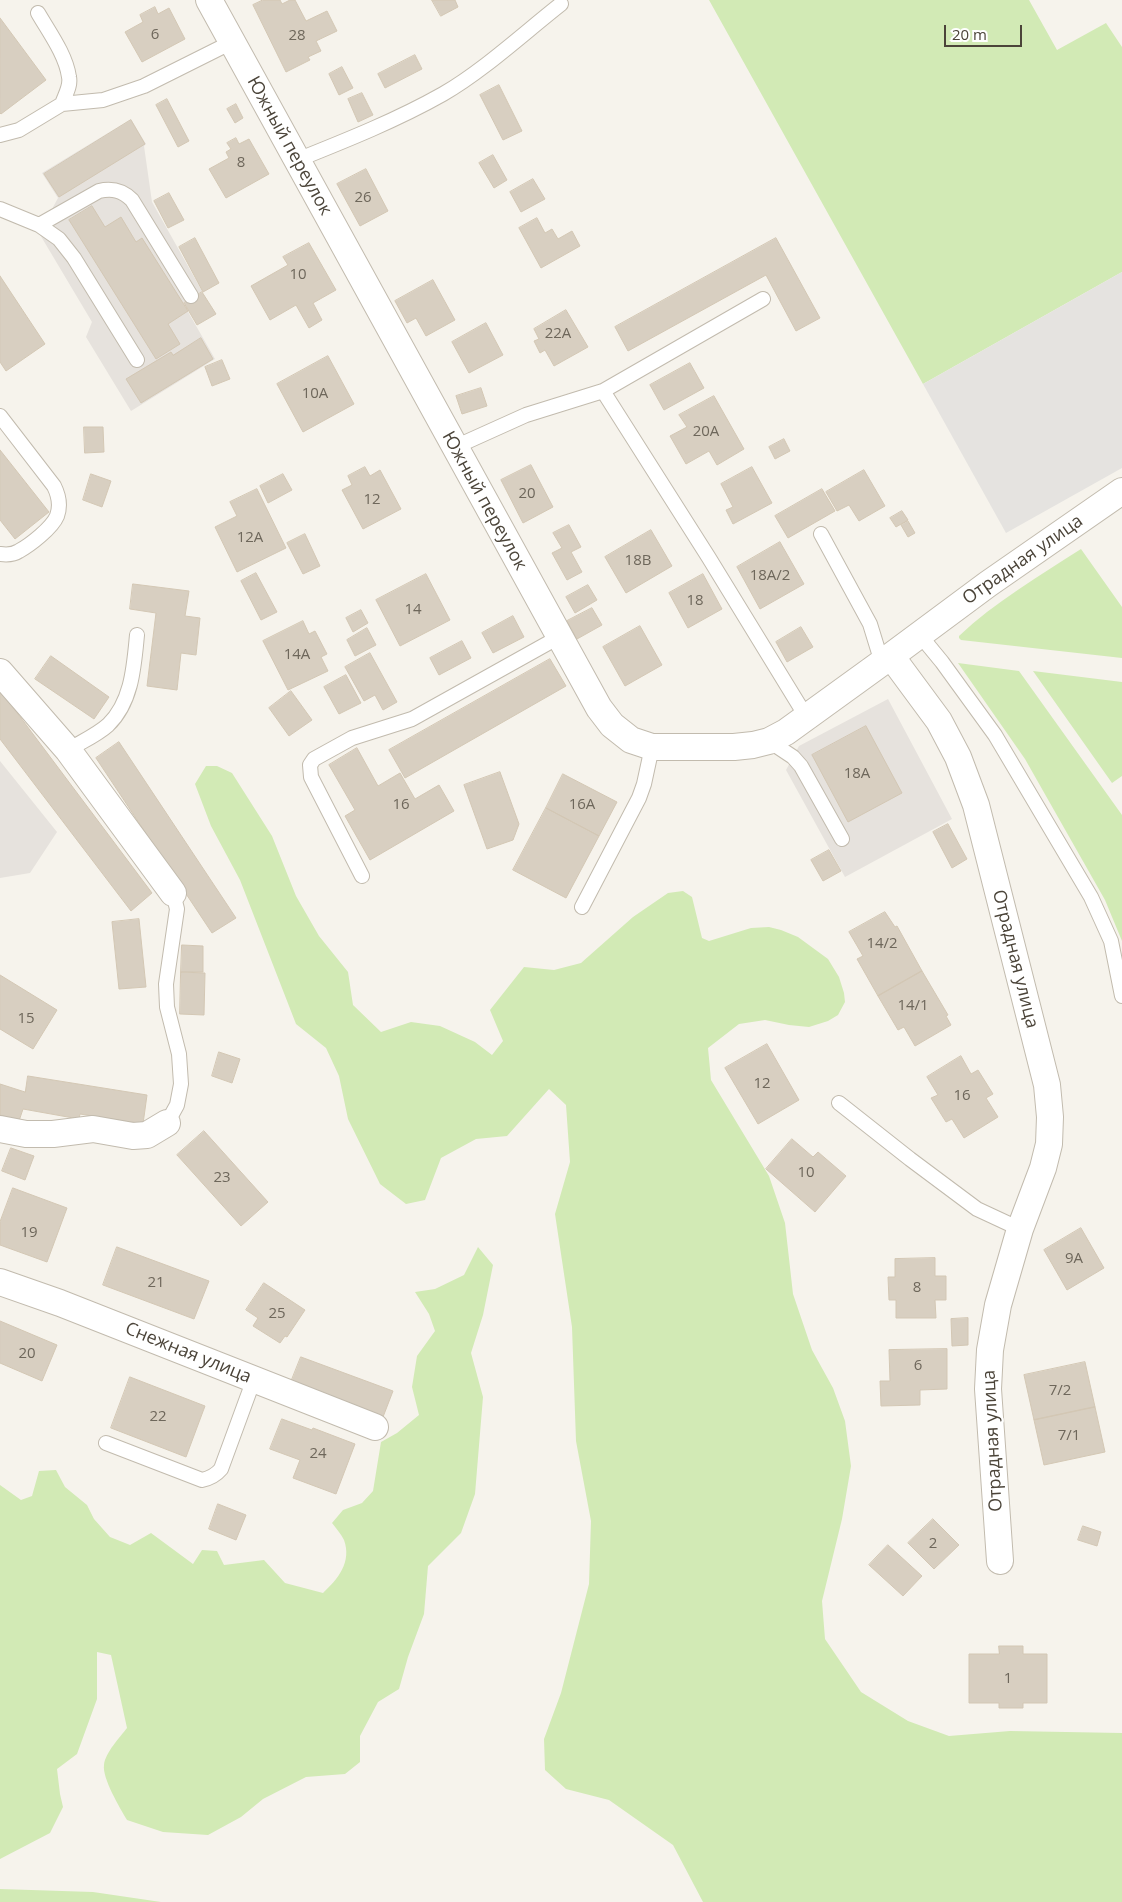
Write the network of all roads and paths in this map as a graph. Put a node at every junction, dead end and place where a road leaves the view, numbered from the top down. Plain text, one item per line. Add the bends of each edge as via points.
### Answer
1 (209, 0) edge
2 (561, 4) dead end
3 (38, 13) dead end
4 (232, 42) junction
5 (62, 104) junction
6 (0, 136) edge
7 (297, 160) junction
8 (0, 209) edge
9 (39, 225) junction
10 (191, 296) dead end
11 (763, 299) dead end
12 (137, 360) dead end
13 (603, 391) junction
14 (0, 416) edge
15 (455, 447) junction
16 (1122, 491) edge
17 (821, 534) dead end
18 (0, 554) edge
19 (138, 634) dead end
20 (919, 634) junction
21 (559, 637) junction
22 (886, 659) junction
23 (0, 672) edge
24 (807, 718) junction
25 (769, 740) junction
26 (652, 747) junction
27 (68, 750) junction
28 (842, 839) dead end
29 (362, 876) dead end
30 (173, 893) joint
31 (582, 907) dead end
32 (1122, 996) edge
33 (839, 1104) dead end
34 (167, 1123) joint
35 (0, 1129) edge
36 (1020, 1229) junction
37 (0, 1282) edge
38 (254, 1379) junction
39 (375, 1427) dead end
40 (106, 1443) dead end
41 (1000, 1561) dead end

1 - 4 street, Южный переулок
2 - 7 lane via 443,94
3 - 5 lane via 64,60 70,78
4 - 5 lane via 123,94 103,100
4 - 7 street, Южный переулок
5 - 6 lane via 19,130
7 - 15 street, Южный переулок
8 - 9 lane
9 - 10 lane via 99,191 124,192
9 - 12 lane via 59,239 74,258
11 - 13 lane
13 - 15 lane via 526,415
13 - 24 lane
14 - 18 lane via 54,486 60,506 48,529 19,552
15 - 21 street, Южный переулок
16 - 20 street, Отрадная улица
17 - 22 lane
19 - 27 lane via 132,681 121,708 108,725
20 - 22 street, Отрадная улица
20 - 32 lane via 995,735 1091,897 1111,940
21 - 26 street, Южный переулок via 612,725 631,740
21 - 29 lane via 412,719 352,738 314,759 310,765 311,777
22 - 24 street, Южный переулок
22 - 36 street, Отрадная улица via 939,721 958,756 976,804 1046,1085 1049,1144
23 - 27 street
24 - 25 street, Южный переулок
25 - 26 street, Южный переулок via 734,747
25 - 28 lane via 802,766
26 - 31 lane via 640,798
27 - 30 street
30 - 34 lane via 177,909 166,984 181,1084 177,1105
33 - 36 lane via 977,1209
34 - 35 street via 147,1135 133,1136 93,1129 53,1134
36 - 41 street, Отрадная улица via 998,1305 990,1350 988,1389
37 - 38 street, Снежная улица
38 - 39 street, Снежная улица
38 - 40 lane via 222,1469 215,1476 202,1480

